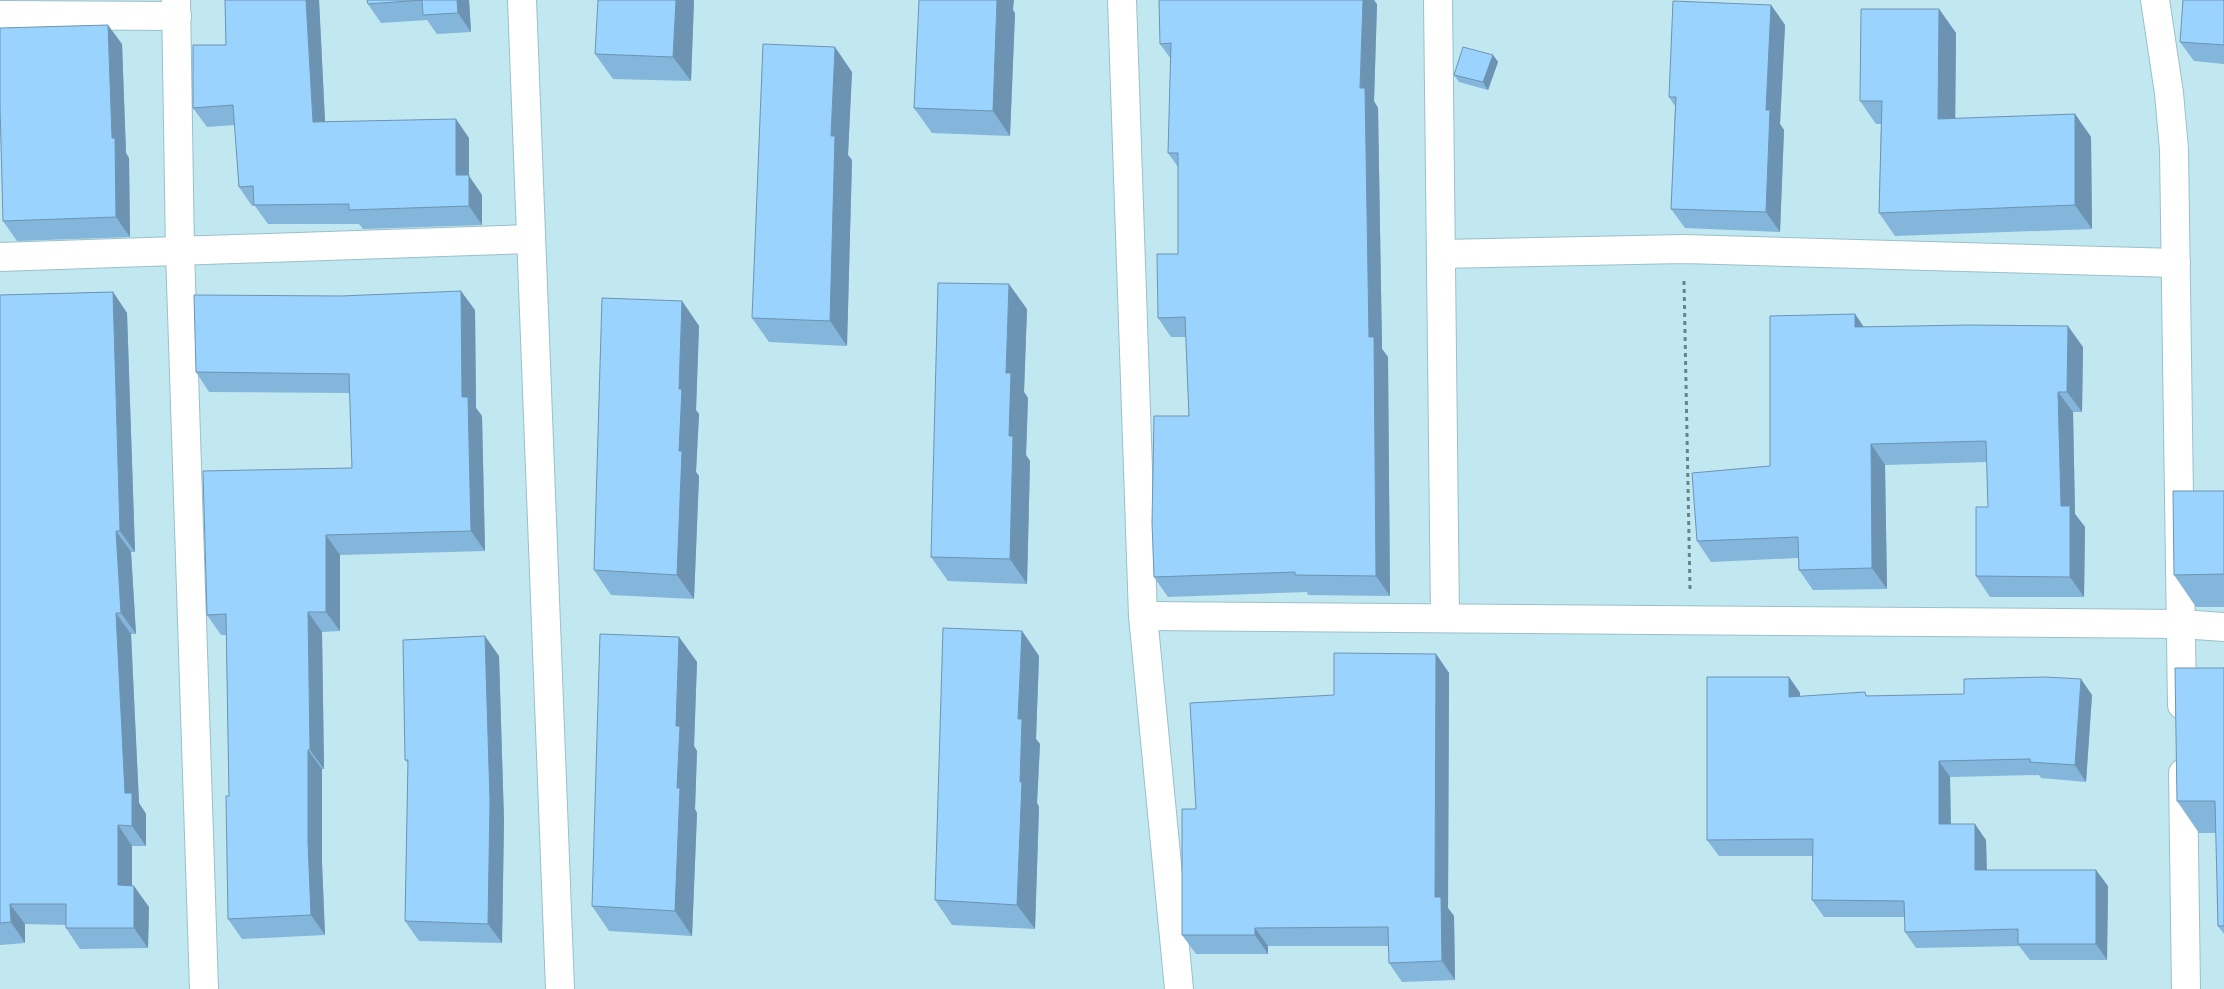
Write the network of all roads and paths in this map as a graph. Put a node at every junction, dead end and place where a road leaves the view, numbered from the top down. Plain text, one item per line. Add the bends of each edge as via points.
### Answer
1 (522, 0) edge
2 (1122, 0) edge
3 (1438, 0) edge
4 (2155, 0) edge
5 (177, 8) edge
6 (0, 15) edge
7 (531, 239) junction
8 (1684, 249) junction
9 (180, 251) junction
10 (1441, 254) junction
11 (0, 257) edge
12 (2176, 263) junction
13 (1143, 616) junction
14 (1445, 618) junction
15 (1691, 620) junction
16 (2181, 624) junction
17 (2224, 627) edge
18 (204, 989) edge
19 (560, 989) edge
20 (1180, 989) edge
21 (2186, 989) edge

1 - 7 street
2 - 13 street
3 - 10 street
4 - 12 street via 2174,149
5 - 6 street
5 - 9 street
7 - 9 street
7 - 19 street
8 - 10 street
8 - 12 street
8 - 15 path
9 - 11 street
9 - 18 street
10 - 14 street
12 - 16 street
13 - 14 street
13 - 20 street
14 - 15 street
15 - 16 street
16 - 17 street
16 - 21 street

